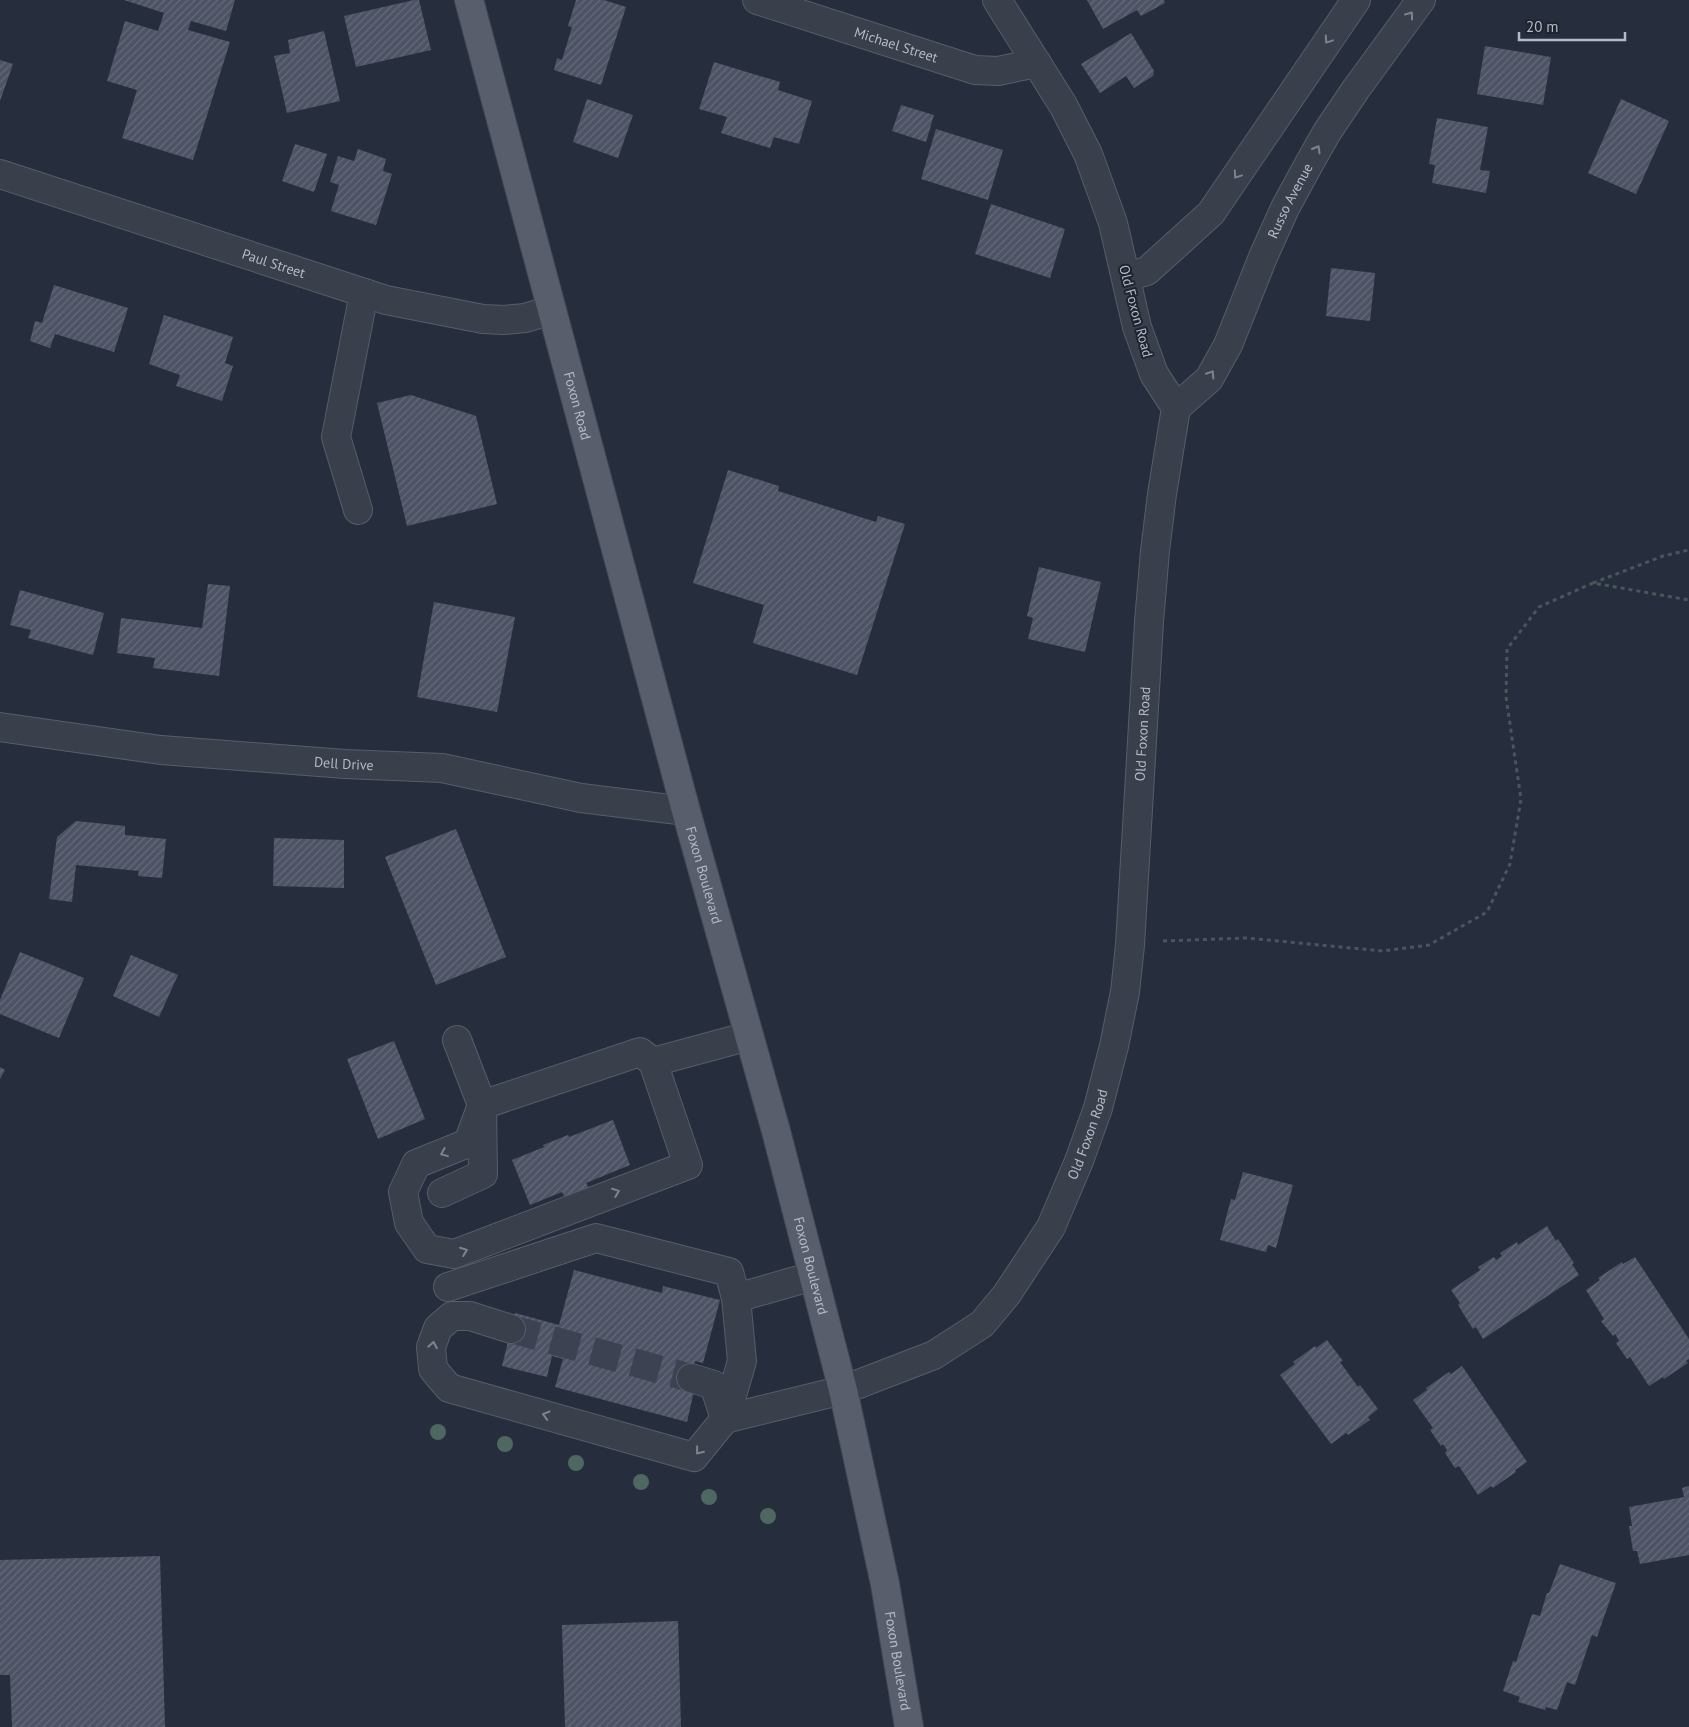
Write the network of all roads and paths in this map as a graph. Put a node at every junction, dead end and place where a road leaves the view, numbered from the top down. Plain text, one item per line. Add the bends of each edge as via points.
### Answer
1 (469, 0) edge
2 (757, 0) edge
3 (997, 0) edge
4 (1356, 0) edge
5 (1421, 0) edge
6 (1037, 63) junction
7 (0, 174) edge
8 (1126, 277) junction
9 (364, 293) junction
10 (552, 310) junction
11 (1176, 408) junction
12 (358, 510) dead end
13 (1689, 550) edge
14 (1593, 583) junction
15 (1689, 600) edge
16 (0, 727) edge
17 (686, 811) junction
18 (1130, 945) junction
19 (749, 1036) junction
20 (457, 1040) dead end
21 (653, 1062) junction
22 (482, 1106) junction
23 (442, 1193) dead end
24 (813, 1276) junction
25 (448, 1287) dead end
26 (736, 1298) junction
27 (511, 1329) tunnel mouth
28 (691, 1378) tunnel mouth
29 (843, 1390) junction
30 (725, 1419) junction
31 (909, 1727) edge

1 - 10 main road, Foxon Road
2 - 6 street, Michael Street via 975,70 998,71
3 - 6 street, Old Foxon Road
4 -> 8 street via 1212,213 1147,271
11 -> 5 street, Russo Avenue via 1209,379 1228,345 1285,208 1310,162 1356,89
6 - 8 street, Old Foxon Road via 1088,154 1113,223
7 - 9 street, Paul Street
8 - 11 street, Old Foxon Road via 1137,327 1154,374
9 - 10 street, Paul Street via 483,319 525,318
9 - 12 street via 336,437
10 - 17 main road, Foxon Road
11 - 18 street, Old Foxon Road via 1155,551
13 - 14 path
14 - 15 path
14 - 18 path via 1539,607 1507,649 1506,697 1520,799 1510,864 1487,912 1429,945 1383,951 1246,938 1170,940
16 - 17 street, Dell Drive via 161,750 442,768 581,798
17 - 19 main road, Foxon Boulevard
18 - 29 street, Old Foxon Road via 1114,1046 1098,1108 1079,1161 1040,1244 1007,1294 982,1324 934,1354
19 - 21 street
19 - 24 main road, Foxon Boulevard
20 - 22 street
21 - 22 street via 640,1052
22 -> 21 street via 468,1143 416,1164 404,1192 409,1223 427,1249 454,1254 688,1165
22 - 23 street via 483,1174
24 - 26 street
24 - 29 main road, Foxon Boulevard
25 - 26 street via 596,1238 729,1272
26 - 30 street via 742,1361
30 -> 27 street via 694,1458 449,1388 433,1369 431,1347 438,1328 452,1316 470,1316
28 - 30 street via 714,1384
29 - 30 street, Old Foxon Road
29 - 31 main road, Foxon Boulevard via 885,1584

